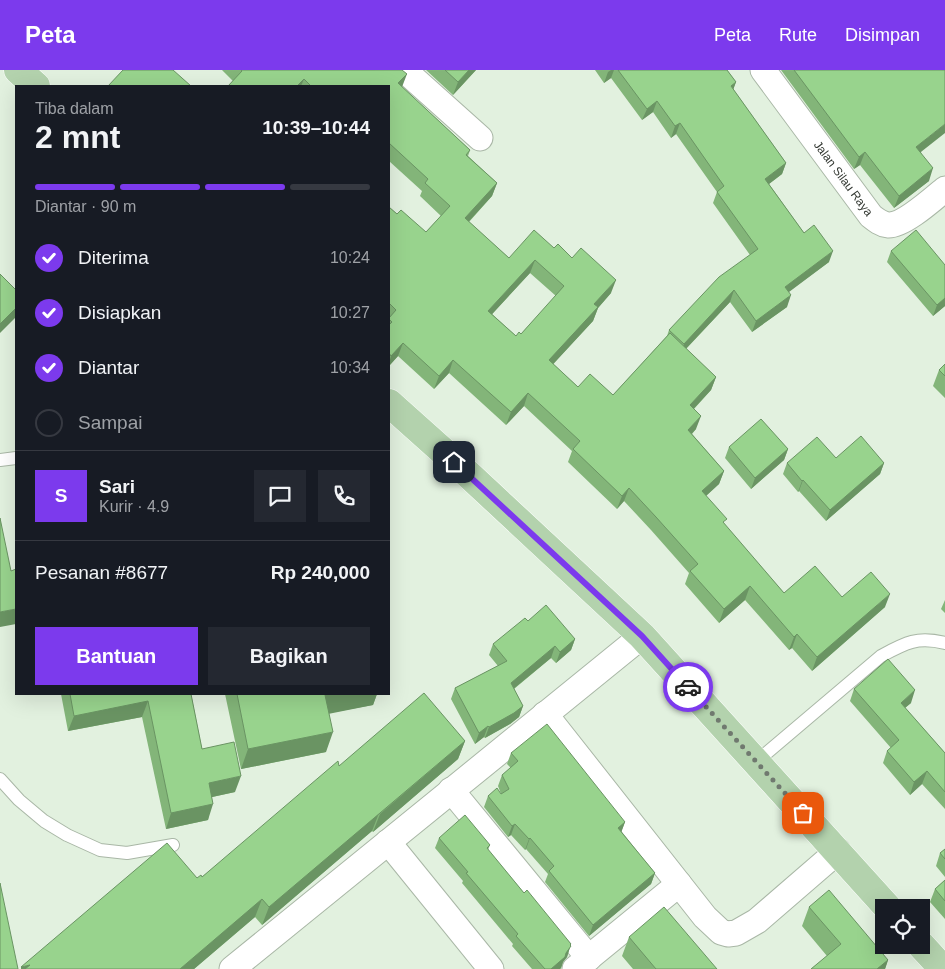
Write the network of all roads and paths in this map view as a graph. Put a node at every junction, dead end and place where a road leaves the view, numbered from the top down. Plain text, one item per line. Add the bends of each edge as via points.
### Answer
1 (18, 70) edge
2 (404, 70) edge
3 (764, 70) edge
4 (35, 85) edge
5 (480, 138) dead end
6 (945, 189) edge
7 (390, 404) edge
8 (15, 458) edge
9 (0, 460) edge
10 (642, 636) junction
11 (945, 643) edge
12 (545, 714) junction
13 (756, 762) junction
14 (0, 779) edge
15 (451, 790) junction
16 (388, 842) junction
17 (173, 845) dead end
18 (838, 851) junction
19 (679, 884) junction
20 (880, 899) edge
21 (928, 954) edge
22 (582, 963) edge
23 (939, 968) edge
24 (232, 969) edge
25 (490, 969) edge

1 - 4 main road
2 - 5 street
3 - 6 street, Jalan Silau Raya via 871,216 879,222 887,225 905,220
7 - 10 main road
8 - 9 lane
10 - 12 street
10 - 13 main road
11 - 13 lane via 917,640 881,656
12 - 15 street
12 - 19 street
13 - 18 main road
14 - 17 lane via 44,821 100,850 127,853
15 - 16 street
15 - 22 street
16 - 24 street
16 - 25 street
18 - 19 street via 757,921 736,933 721,932 705,918
18 - 20 main road
19 - 22 street
21 - 23 main road

